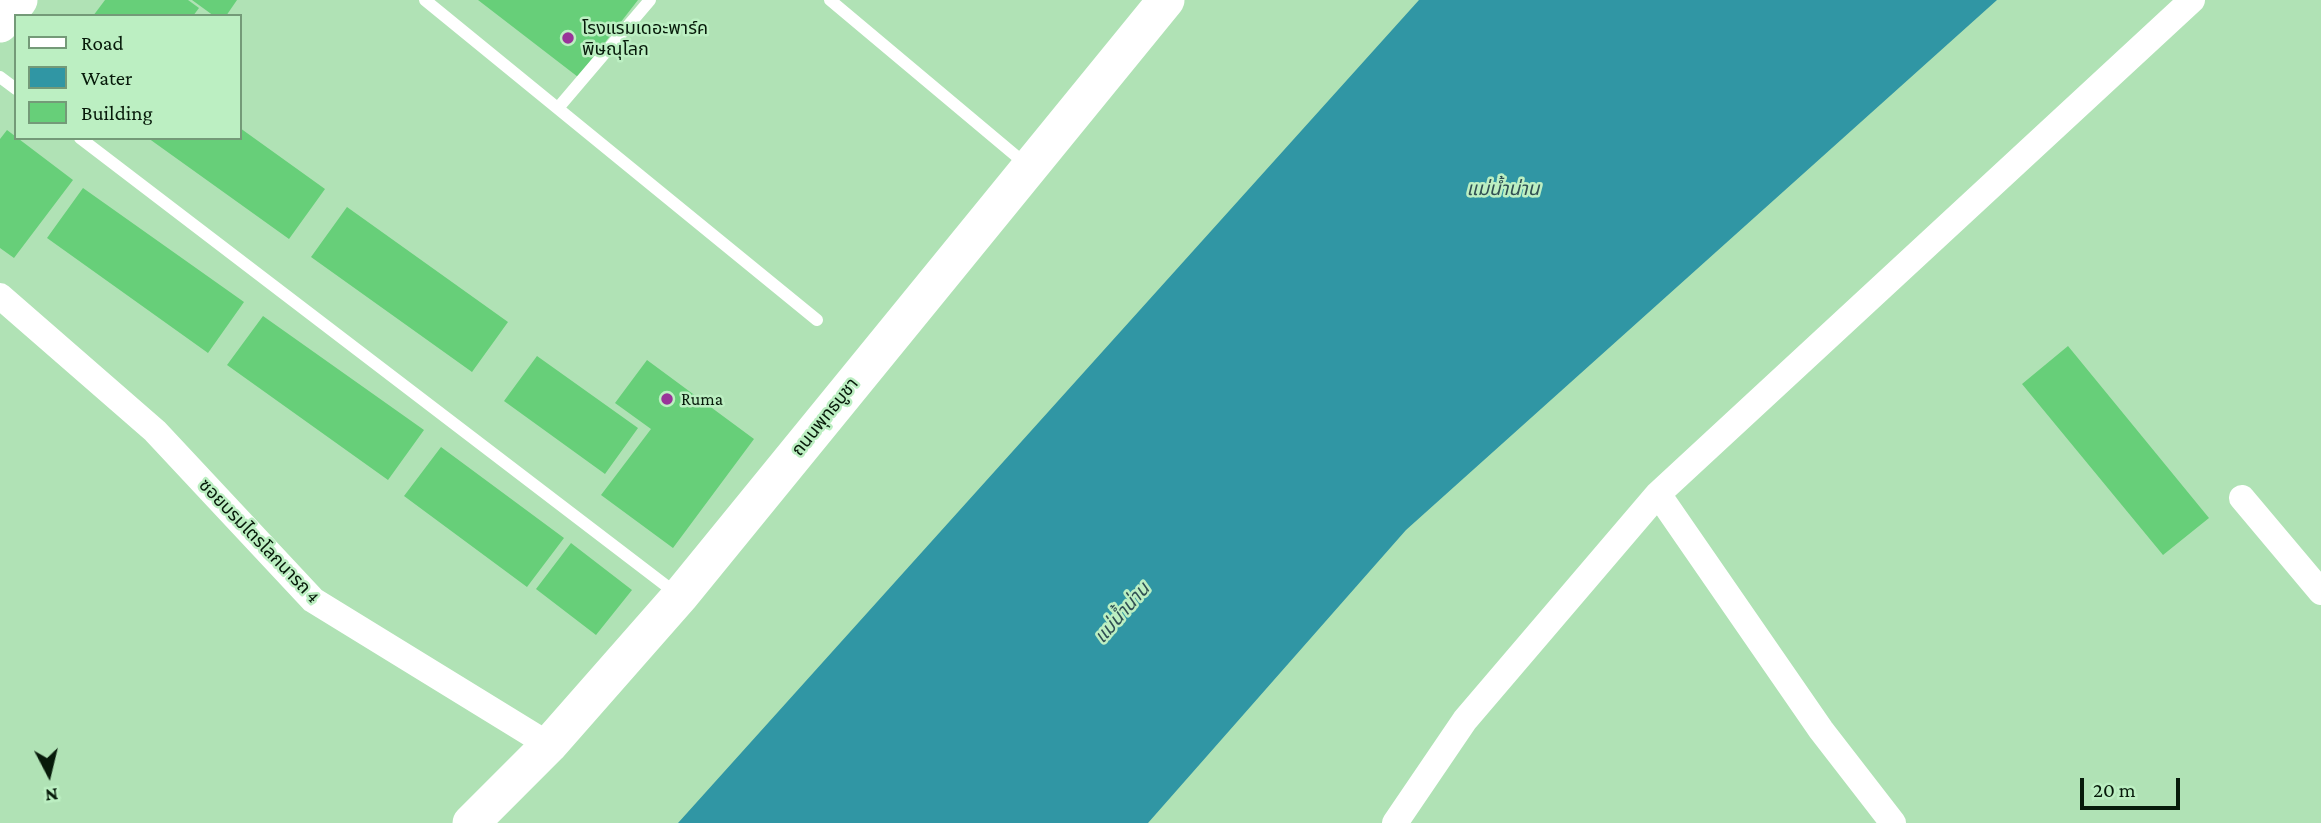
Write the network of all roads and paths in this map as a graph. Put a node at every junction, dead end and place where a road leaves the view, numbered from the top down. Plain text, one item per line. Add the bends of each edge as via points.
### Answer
1 (19, 0) edge
2 (425, 0) edge
3 (650, 0) edge
4 (830, 0) edge
5 (1166, 0) edge
6 (2192, 0) edge
7 (0, 24) edge
8 (558, 108) junction
9 (83, 140) edge
10 (1028, 166) junction
11 (0, 296) edge
12 (817, 320) dead end
13 (1658, 494) junction
14 (2242, 498) dead end
15 (2321, 592) edge
16 (680, 596) junction
17 (549, 745) junction
18 (471, 823) edge
19 (1395, 823) edge
20 (1893, 823) edge

1 - 7 street
2 - 8 lane
3 - 8 lane
4 - 10 lane
5 - 10 street, ถนนพุทธบูชา
6 - 13 street
8 - 12 lane
9 - 16 lane
10 - 16 street, ถนนพุทธบูชา
11 - 17 street, ซอยบรมไตรโลกนารถ 4 via 155,431 313,600
13 - 19 street via 1465,720
13 - 20 street via 1821,730
14 - 15 street
16 - 17 street, ถนนพุทธบูชา
17 - 18 street, ถนนพุทธบูชา

